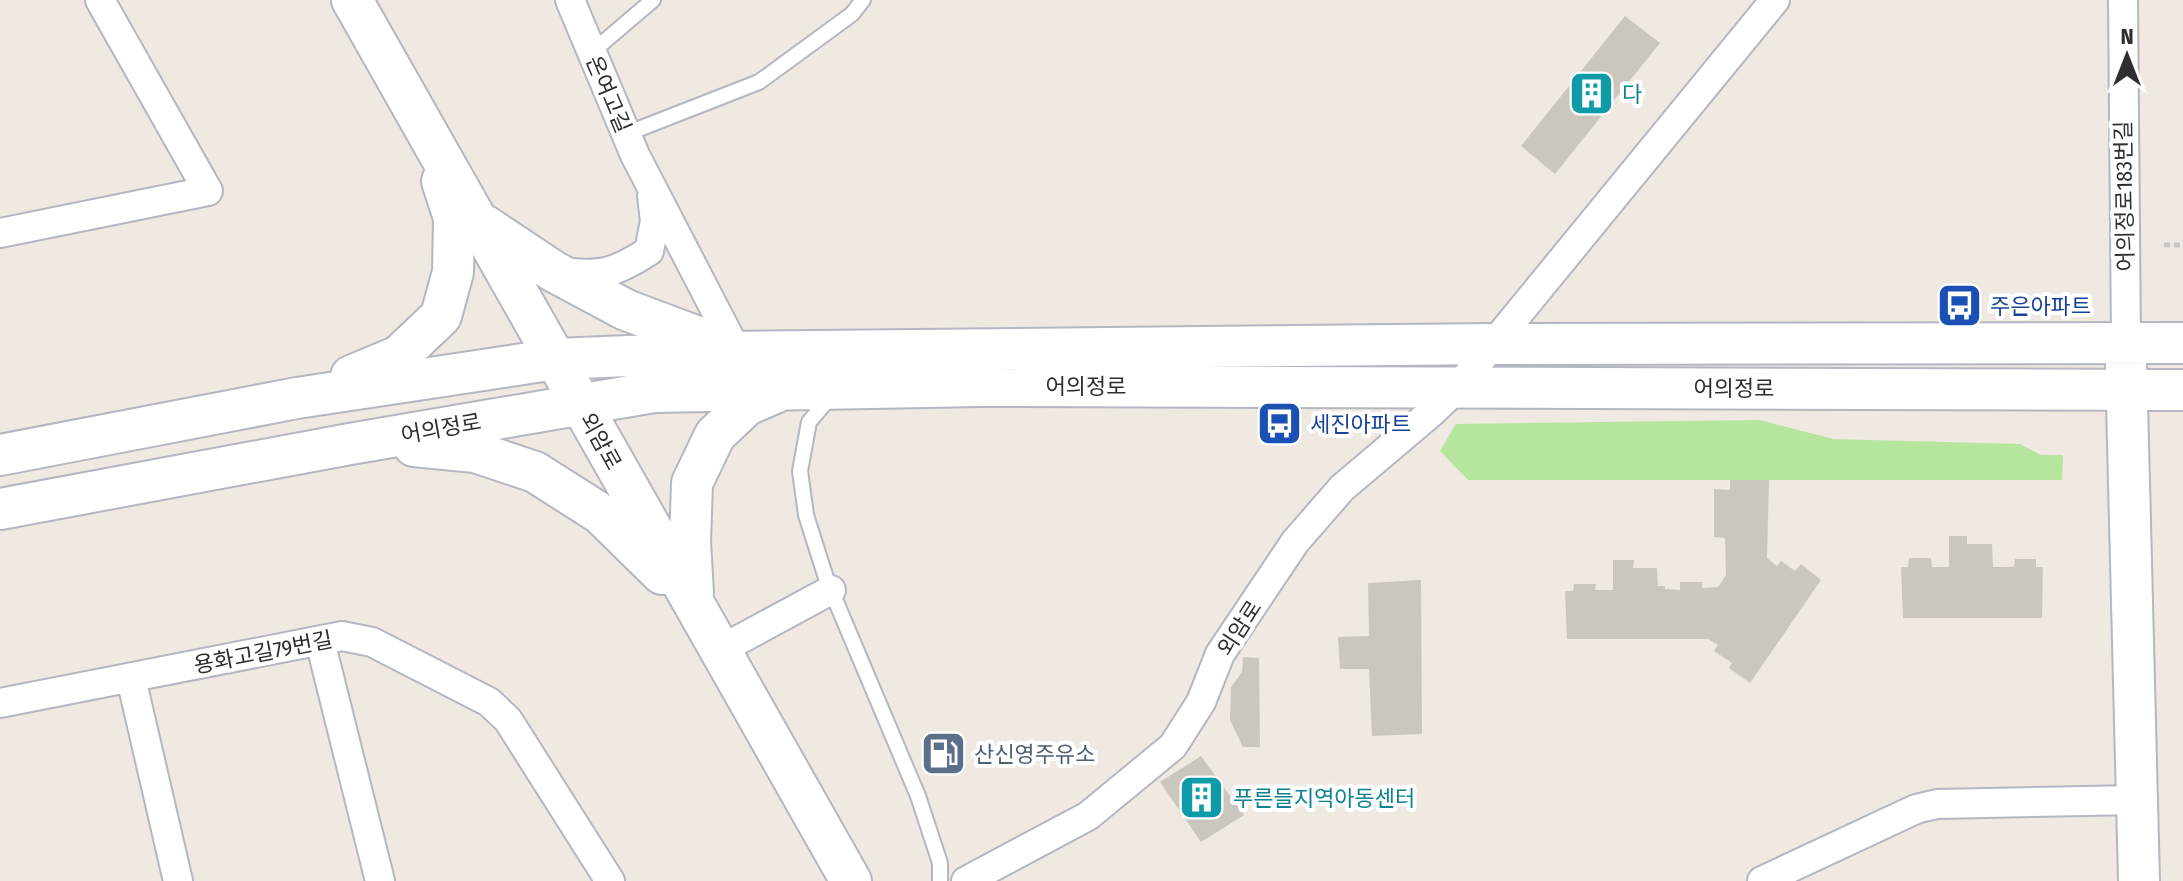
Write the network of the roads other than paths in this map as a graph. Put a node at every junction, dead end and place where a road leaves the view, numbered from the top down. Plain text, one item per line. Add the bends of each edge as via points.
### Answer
1 (100, 0) edge
2 (352, 0) edge
3 (570, 0) edge
4 (653, 0) edge
5 (863, 0) edge
6 (1775, 0) edge
7 (2123, 0) edge
8 (592, 52) junction
9 (425, 128) junction
10 (626, 134) junction
11 (651, 187) junction
12 (477, 219) junction
13 (0, 233) edge
14 (553, 271) junction
15 (2126, 343) junction
16 (2183, 343) edge
17 (1493, 344) junction
18 (737, 352) junction
19 (556, 359) junction
20 (1459, 386) junction
21 (836, 388) junction
22 (784, 389) junction
23 (2127, 390) junction
24 (2183, 390) edge
25 (297, 398) junction
26 (581, 404) junction
27 (350, 444) junction
28 (0, 455) edge
29 (0, 509) edge
30 (831, 590) junction
31 (694, 605) junction
32 (320, 641) junction
33 (720, 650) junction
34 (131, 678) junction
35 (0, 703) edge
36 (2137, 800) junction
37 (178, 881) edge
38 (380, 881) edge
39 (610, 881) edge
40 (851, 881) edge
41 (940, 881) edge
42 (966, 881) edge
43 (1762, 881) edge
44 (2139, 881) edge

1 - 13 street via 208,191
2 - 9 main road, 외암로
3 - 8 street, 온여고길
4 - 8 lane
5 - 10 lane via 852,14 759,82
6 - 17 street, 외암로
7 - 15 street, 어의정로183번길
8 - 10 street, 온여고길
9 - 12 main road, 외암로
9 - 25 main road via 454,218 453,272 441,316 399,356
10 - 11 street, 온여고길
11 - 14 street, 온여고길 via 655,221 649,251 624,267 589,275
11 - 18 street, 온여고길
12 - 14 main road
12 - 19 main road, 외암로
14 - 18 main road via 626,310
15 - 16 main road, 어의정로
15 - 17 main road, 어의정로
15 - 23 main road
17 - 18 main road, 어의정로
17 - 20 street, 외암로
18 - 19 main road, 어의정로
19 - 25 main road, 어의정로
19 - 26 main road, 외암로
20 - 21 main road, 어의정로
20 - 23 main road, 어의정로
20 - 42 street, 외암로 via 1342,488 1295,542 1220,654 1201,702 1173,746 1088,816
21 - 22 main road, 어의정로
21 - 30 lane via 809,422 800,471 806,515
22 - 26 main road, 어의정로 via 654,392
22 - 31 main road via 747,405 715,435 692,483
23 - 24 main road, 어의정로
23 - 36 main road
25 - 28 main road, 어의정로
26 - 27 main road, 어의정로
26 - 31 main road, 외암로
27 - 29 main road, 어의정로
27 - 31 main road via 475,452 535,472 601,514
30 - 33 street
30 - 41 lane via 918,796 940,863
31 - 33 main road, 외암로
32 - 34 street, 용화고길79번길
32 - 38 street
32 - 39 street, 용화고길79번길 via 342,636 372,642 489,702 508,720
33 - 40 main road, 외암로
34 - 35 street, 용화고길79번길
34 - 37 street
36 - 43 street via 1937,804
36 - 44 main road

